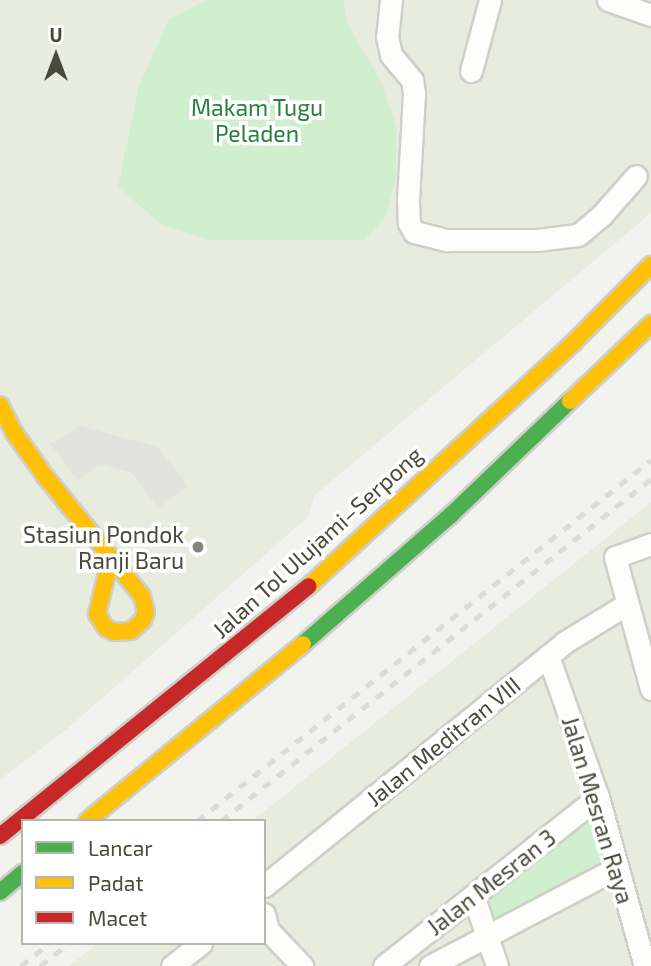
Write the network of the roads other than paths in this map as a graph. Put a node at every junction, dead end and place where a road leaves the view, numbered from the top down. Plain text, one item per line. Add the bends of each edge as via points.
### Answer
1 (391, 0) edge
2 (490, 0) edge
3 (608, 0) edge
4 (651, 15) edge
5 (471, 71) dead end
6 (636, 176) dead end
7 (651, 265) edge
8 (651, 324) edge
9 (0, 405) edge
10 (651, 544) edge
11 (111, 557) junction
12 (137, 589) junction
13 (100, 597) junction
14 (627, 604) junction
15 (548, 656) junction
16 (651, 689) edge
17 (598, 797) junction
18 (21, 819) edge
19 (21, 819) edge
20 (89, 819) edge
21 (0, 836) edge
22 (617, 868) junction
23 (21, 875) edge
24 (266, 889) edge
25 (0, 892) edge
26 (474, 898) junction
27 (266, 922) edge
28 (487, 936) junction
29 (271, 941) edge
30 (198, 945) edge
31 (172, 966) edge
32 (302, 966) edge
33 (384, 966) edge
34 (430, 966) edge
35 (497, 966) edge
36 (645, 966) edge

1 - 6 street via 387,37 391,55 412,80 414,93 408,201 414,232 447,240 537,240 578,234 601,216
2 - 5 street
3 - 4 street
7 - 19 main road, Jalan Tol Ulujami–Serpong via 574,342 288,605
8 - 20 main road via 451,515 308,640
9 - 11 main road via 45,476
10 - 14 street via 615,557
11 - 12 main road
11 - 13 main road
12 - 13 main road via 121,584
12 - 13 main road via 146,603 143,620 122,633 101,622
14 - 15 street, Jalan Meditran VIII
14 - 16 street
15 - 17 street, Jalan Mesran Raya
15 - 24 street, Jalan Meditran VIII
17 - 22 street, Jalan Mesran Raya
17 - 26 street, Jalan Mesran 3
18 - 21 main road, Jalan Tol Ulujami–Serpong
22 - 28 street, Jalan Mesran 3
22 - 36 street, Jalan Mesran Raya
23 - 25 main road
26 - 28 street
26 - 33 street, Jalan Mesran 3
27 - 29 street
28 - 34 street, Jalan Mesran 3
28 - 35 street
29 - 32 street
30 - 31 street

